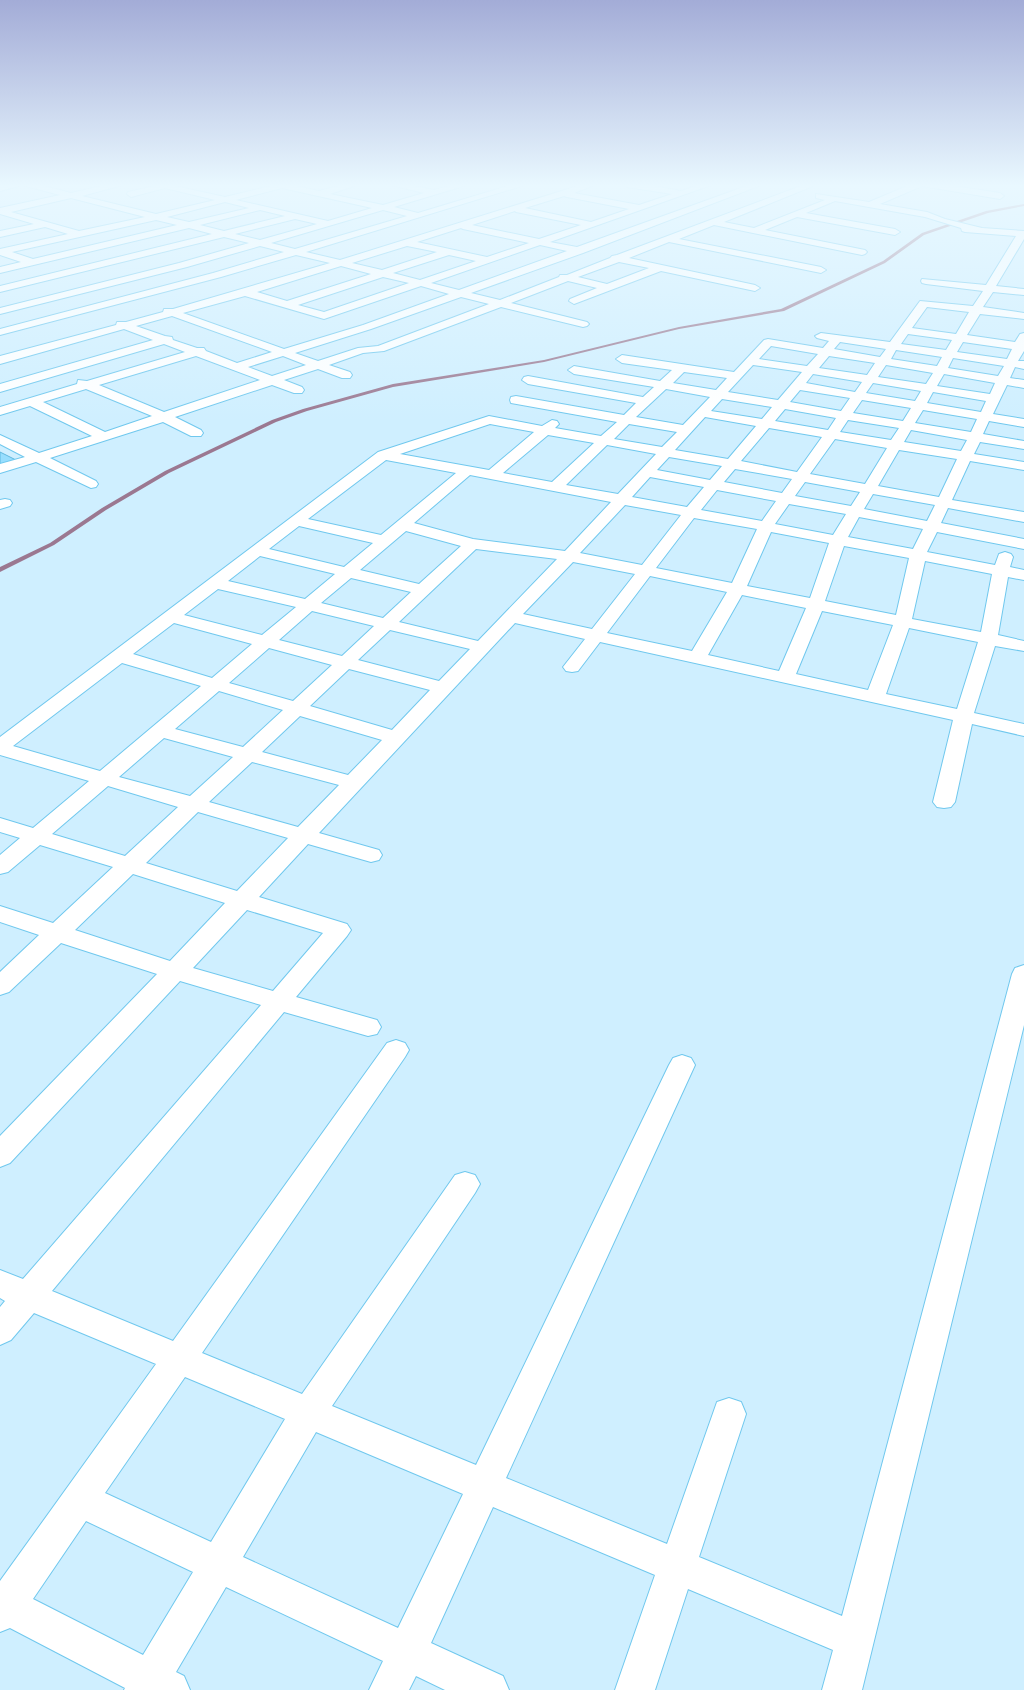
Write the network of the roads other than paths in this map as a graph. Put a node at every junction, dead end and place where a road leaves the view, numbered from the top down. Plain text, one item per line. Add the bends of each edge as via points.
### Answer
1 (29, 263) edge
2 (34, 263) edge
3 (107, 263) edge
4 (176, 263) edge
5 (190, 263) edge
6 (258, 263) edge
7 (339, 263) joint
8 (416, 263) edge
9 (478, 263) edge
10 (499, 263) edge
11 (543, 263) edge
12 (607, 263) edge
13 (636, 263) edge
14 (674, 263) edge
15 (785, 263) edge
16 (183, 265) junction
17 (1004, 265) joint
18 (1017, 266) dead end
19 (661, 268) junction
20 (526, 269) junction
21 (0, 270) edge
22 (821, 270) dead end
23 (63, 273) junction
24 (382, 274) junction
25 (217, 275) junction
26 (566, 278) junction
27 (0, 279) edge
28 (926, 281) dead end
29 (419, 283) junction
30 (16, 285) junction
31 (99, 286) junction
32 (608, 288) junction
33 (755, 288) dead end
34 (990, 288) junction
35 (0, 289) edge
36 (244, 292) junction
37 (1024, 292) edge
38 (460, 293) junction
39 (52, 298) junction
40 (131, 298) junction
41 (574, 300) dead end
42 (500, 303) junction
43 (287, 305) junction
44 (84, 310) junction
45 (977, 310) junction
46 (0, 311) edge
47 (172, 312) junction
48 (1024, 316) edge
49 (915, 317) junction
50 (930, 319) dead end
51 (953, 322) dead end
52 (583, 324) dead end
53 (968, 324) junction
54 (125, 325) junction
55 (210, 326) junction
56 (982, 326) dead end
57 (905, 330) junction
58 (0, 332) edge
59 (806, 334) dead end
60 (242, 338) junction
61 (838, 338) junction
62 (960, 338) junction
63 (1022, 338) edge
64 (164, 340) junction
65 (227, 343) dead end
66 (894, 346) junction
67 (212, 347) dead end
68 (0, 349) edge
69 (196, 352) junction
70 (826, 352) junction
71 (285, 353) junction
72 (950, 354) junction
73 (15, 356) junction
74 (622, 359) dead end
75 (0, 360) edge
76 (751, 361) junction
77 (883, 361) junction
78 (1018, 364) edge
79 (320, 365) junction
80 (236, 367) junction
81 (682, 367) junction
82 (574, 370) dead end
83 (811, 370) junction
84 (940, 370) junction
85 (54, 372) junction
86 (346, 375) dead end
87 (737, 376) junction
88 (870, 379) junction
89 (273, 380) junction
90 (528, 380) dead end
91 (1003, 380) junction
92 (1024, 384) edge
93 (87, 385) junction
94 (663, 385) junction
95 (798, 386) junction
96 (0, 388) edge
97 (930, 388) junction
98 (298, 390) dead end
99 (720, 394) junction
100 (859, 396) junction
101 (994, 398) junction
102 (516, 400) dead end
103 (646, 401) junction
104 (32, 402) junction
105 (782, 404) junction
106 (919, 406) junction
107 (569, 409) junction
108 (0, 411) edge
109 (702, 413) junction
110 (845, 415) junction
111 (162, 416) junction
112 (985, 417) junction
113 (626, 419) junction
114 (766, 423) junction
115 (1024, 423) edge
116 (907, 425) junction
117 (545, 430) junction
118 (687, 430) junction
119 (196, 432) dead end
120 (832, 434) junction
121 (104, 437) junction
122 (975, 437) junction
123 (0, 439) edge
124 (604, 441) junction
125 (896, 445) junction
126 (1024, 445) edge
127 (666, 452) junction
128 (383, 455) junction
129 (966, 456) junction
130 (36, 457) junction
131 (732, 464) junction
132 (1024, 466) edge
133 (0, 469) edge
134 (467, 471) junction
135 (647, 472) junction
136 (492, 475) junction
137 (802, 476) junction
138 (91, 484) dead end
139 (715, 485) junction
140 (555, 487) junction
141 (869, 489) junction
142 (786, 499) junction
143 (622, 500) junction
144 (943, 502) junction
145 (692, 512) junction
146 (855, 512) junction
147 (1022, 512) edge
148 (296, 521) junction
149 (403, 525) junction
150 (766, 526) junction
151 (932, 526) junction
152 (838, 540) junction
153 (385, 541) junction
154 (1017, 542) edge
155 (472, 544) junction
156 (256, 551) junction
157 (918, 555) junction
158 (569, 556) junction
159 (1001, 570) junction
160 (647, 571) junction
161 (348, 572) junction
162 (1024, 575) edge
163 (215, 583) junction
164 (737, 589) junction
165 (422, 590) junction
166 (816, 604) junction
167 (309, 605) junction
168 (171, 617) junction
169 (511, 617) junction
170 (903, 622) junction
171 (386, 624) junction
172 (596, 635) junction
173 (988, 640) junction
174 (266, 642) junction
175 (1024, 646) edge
176 (482, 647) junction
177 (119, 656) junction
178 (697, 658) junction
179 (345, 662) junction
180 (572, 667) dead end
181 (786, 677) junction
182 (216, 684) junction
183 (443, 688) junction
184 (874, 697) junction
185 (296, 708) junction
186 (964, 716) junction
187 (1024, 730) edge
188 (161, 731) junction
189 (396, 738) junction
190 (0, 748) edge
191 (247, 754) junction
192 (104, 779) junction
193 (353, 784) junction
194 (944, 802) dead end
195 (194, 804) junction
196 (0, 825) edge
197 (36, 836) junction
198 (303, 836) junction
199 (371, 855) dead end
200 (129, 865) junction
201 (0, 867) edge
202 (243, 899) junction
203 (0, 914) edge
204 (57, 932) junction
205 (174, 971) junction
206 (1024, 974) edge
207 (0, 986) edge
208 (280, 1002) junction
209 (368, 1027) dead end
210 (396, 1050) dead end
211 (682, 1065) dead end
212 (0, 1155) edge
213 (465, 1184) dead end
214 (14, 1290) edge
215 (0, 1330) edge
216 (179, 1359) junction
217 (308, 1412) junction
218 (729, 1414) dead end
219 (484, 1487) junction
220 (80, 1500) junction
221 (219, 1564) junction
222 (677, 1566) junction
223 (2, 1607) edge
224 (854, 1640) junction
225 (406, 1652) junction
226 (155, 1687) edge
227 (389, 1690) edge
228 (490, 1690) edge
229 (635, 1690) edge
230 (842, 1690) edge

1 - 21 street
2 - 23 street
3 - 23 street
4 - 16 street
5 - 16 street
6 - 25 street
7 - 24 street
7 - 36 street
8 - 24 street
9 - 29 street
10 - 20 street
11 - 20 street
12 - 26 street
13 - 19 street
14 - 19 street
15 - 22 street
16 - 25 street
16 - 31 street
17 - 18 street
17 - 34 street
19 - 32 street
19 - 33 street
20 - 26 street
20 - 38 street
23 - 30 street
23 - 31 street
24 - 29 street
24 - 43 street
25 - 40 street
26 - 32 street
26 - 42 street
27 - 30 street
28 - 34 street
29 - 38 street
29 - 43 street via 324,316
30 - 35 street
30 - 39 street
31 - 39 street
31 - 40 street
32 - 41 street
34 - 37 street
34 - 45 street
36 - 43 street
36 - 47 street
38 - 42 street
38 - 71 street
39 - 44 street
39 - 46 street
40 - 44 street
40 - 47 street
42 - 52 street
42 - 79 street via 380,349 362,350
44 - 54 street
44 - 58 street
45 - 48 street
45 - 49 street via 924,303
45 - 53 street
47 - 54 street
47 - 55 street
49 - 50 street
49 - 57 street
51 - 53 street
53 - 56 street
53 - 62 street
54 - 64 street
54 - 73 street
55 - 60 street
55 - 64 street
57 - 62 street
57 - 66 street
59 - 61 street
60 - 65 street
60 - 71 street
61 - 66 street
61 - 70 street
62 - 63 street
62 - 72 street
63 - 78 street
64 - 69 street
64 - 85 street
66 - 72 street
66 - 77 street
67 - 69 street
68 - 73 street
69 - 80 street
69 - 93 street
70 - 76 street via 768,342
70 - 77 street
70 - 83 street
71 - 79 street
71 - 80 street
72 - 78 street
72 - 84 street
73 - 75 street
73 - 85 street
74 - 81 street
76 - 83 street
76 - 87 street
77 - 84 street
77 - 88 street
78 - 91 street
79 - 86 street
79 - 89 street
80 - 89 street
81 - 87 street
81 - 94 street
82 - 94 street
83 - 88 street
83 - 95 street
84 - 91 street
84 - 97 street
85 - 93 street
85 - 96 street
87 - 99 street
88 - 97 street
88 - 100 street
89 - 98 street
89 - 111 street
90 - 103 street
91 - 92 street
91 - 101 street
93 - 104 street
93 - 111 street
94 - 99 street
94 - 103 street
95 - 100 street
95 - 105 street
97 - 101 street
97 - 106 street
99 - 105 street
99 - 109 street
100 - 106 street
100 - 110 street
101 - 112 street
102 - 107 street
103 - 113 street
104 - 108 street
104 - 121 street
105 - 110 street
105 - 114 street
106 - 112 street
106 - 116 street
107 - 113 street
107 - 117 street
109 - 114 street
109 - 118 street
110 - 116 street
110 - 120 street
111 - 119 street
111 - 121 street
112 - 115 street
112 - 122 street
113 - 118 street
113 - 124 street
114 - 120 street
114 - 131 street
116 - 122 street
116 - 125 street
117 - 124 street
117 - 128 street via 489,420
117 - 136 street
118 - 127 street
120 - 125 street
120 - 137 street
121 - 130 street
122 - 126 street
122 - 129 street
123 - 130 street
124 - 127 street
124 - 140 street
125 - 129 street
125 - 141 street
127 - 131 street
127 - 135 street
128 - 134 street
128 - 148 street
129 - 132 street
129 - 144 street
130 - 133 street
130 - 138 street
131 - 137 street
131 - 139 street
134 - 136 street
134 - 149 street
135 - 139 street
135 - 143 street
136 - 140 street
137 - 141 street
137 - 142 street
139 - 142 street
139 - 145 street
140 - 143 street
141 - 144 street
141 - 146 street
142 - 146 street
142 - 150 street
143 - 145 street
143 - 158 street
144 - 147 street
144 - 151 street
145 - 150 street
145 - 160 street
146 - 151 street
146 - 152 street
147 - 154 street
148 - 153 street
148 - 156 street
149 - 153 street
149 - 155 street
150 - 152 street
150 - 164 street
151 - 154 street
151 - 157 street
152 - 157 street
152 - 166 street
153 - 161 street
154 - 159 street
155 - 158 street
155 - 165 street
156 - 161 street
156 - 163 street
157 - 159 street
157 - 170 street
158 - 160 street
158 - 169 street
159 - 162 street
159 - 173 street
160 - 164 street
160 - 172 street
161 - 165 street
161 - 167 street
163 - 167 street
163 - 168 street
164 - 166 street
164 - 178 street
165 - 171 street
166 - 170 street
166 - 181 street
167 - 171 street
167 - 174 street
168 - 174 street
168 - 177 street
169 - 172 street
169 - 176 street
170 - 173 street
170 - 184 street
171 - 176 street
171 - 179 street
172 - 178 street
172 - 180 street
173 - 175 street
173 - 186 street
174 - 179 street
174 - 182 street
176 - 183 street
177 - 182 street
177 - 190 street
178 - 181 street
179 - 183 street
179 - 185 street
181 - 184 street
182 - 185 street
182 - 188 street
183 - 189 street
184 - 186 street
185 - 189 street
185 - 191 street
186 - 187 street
186 - 194 street
188 - 191 street
188 - 192 street
189 - 193 street
190 - 192 street
191 - 193 street
191 - 195 street
192 - 195 street
192 - 197 street
193 - 198 street
195 - 198 street
195 - 200 street
196 - 197 street
197 - 200 street
197 - 201 street
198 - 199 street
198 - 202 street
200 - 202 street
200 - 204 street
202 - 205 street
202 - 208 street via 339,930
203 - 204 street
204 - 205 street
204 - 207 street
205 - 208 street
205 - 212 street
206 - 224 street
208 - 209 street
208 - 214 street
210 - 216 street
211 - 219 street
213 - 217 street
214 - 215 street
214 - 216 street
216 - 217 street
216 - 220 street
217 - 219 street
217 - 221 street
218 - 222 street
219 - 222 street
219 - 225 street
220 - 221 street
220 - 223 street
221 - 225 street
221 - 226 street
222 - 224 street
222 - 229 street
223 - 226 street
224 - 230 street
225 - 227 street
225 - 228 street

